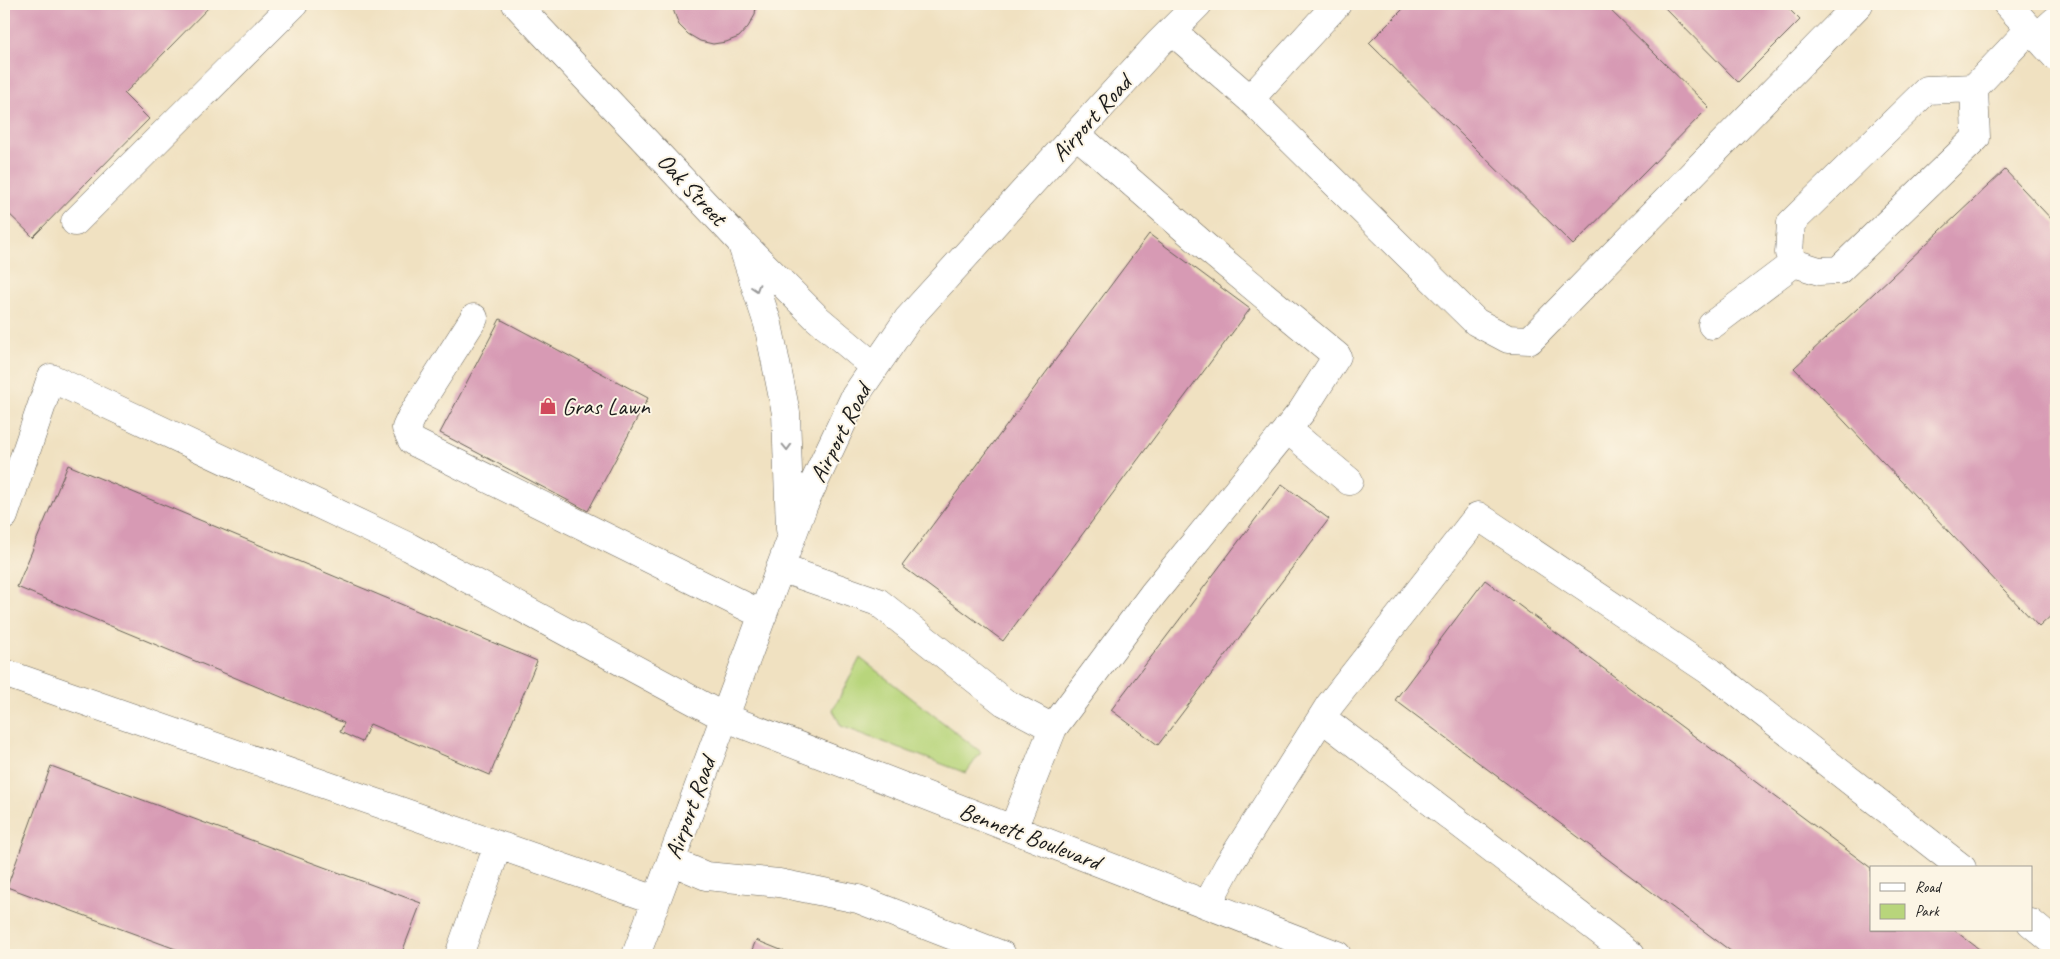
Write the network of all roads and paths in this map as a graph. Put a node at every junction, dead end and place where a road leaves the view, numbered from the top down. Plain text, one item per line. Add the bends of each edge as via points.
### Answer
1 (294, 4) edge
2 (516, 4) edge
3 (1198, 4) edge
4 (1338, 4) edge
5 (1859, 4) edge
6 (2007, 4) edge
7 (2041, 28) edge
8 (1172, 31) junction
9 (2056, 57) edge
10 (1974, 88) junction
11 (1250, 99) junction
12 (1076, 134) junction
13 (75, 222) dead end
14 (741, 242) junction
15 (1794, 263) junction
16 (474, 318) dead end
17 (1712, 325) dead end
18 (876, 367) junction
19 (1286, 429) junction
20 (1349, 481) dead end
21 (4, 516) edge
22 (790, 542) junction
23 (780, 568) junction
24 (763, 615) junction
25 (4, 673) edge
26 (724, 717) junction
27 (1322, 718) junction
28 (1053, 728) junction
29 (1013, 829) junction
30 (498, 846) junction
31 (671, 861) junction
32 (1959, 866) edge
33 (656, 900) junction
34 (1208, 905) junction
35 (2032, 924) edge
36 (2056, 944) edge
37 (459, 955) edge
38 (636, 955) edge
39 (1002, 955) edge
40 (1336, 955) edge
41 (1630, 955) edge

1 - 13 street
2 - 14 street, Oak Street
3 - 8 street, Airport Road
4 - 11 street
5 - 11 street via 1530,340 1508,339 1476,322
6 - 7 street
7 - 9 street
7 - 10 street
8 - 11 street
8 - 12 street, Airport Road
10 - 15 street via 1927,90 1792,223 1789,253
10 - 15 street via 1976,138 1840,270 1819,271
12 - 18 street, Airport Road via 908,319
12 - 19 street via 1336,356
14 - 18 street, Oak Street via 818,319
14 -> 22 street via 768,324 786,413
15 - 17 street
16 - 24 street via 411,417 406,428 412,441
18 - 22 street, Airport Road via 856,396 804,504
19 - 20 street
19 - 28 street via 1153,594
21 - 26 street, Bennett Boulevard via 51,378 409,547
22 - 23 street, Airport Road
23 - 24 street, Airport Road
23 - 28 street via 878,602 1004,702
24 - 26 street, Airport Road
25 - 30 street
26 - 29 street, Bennett Boulevard
26 - 31 street, Airport Road
27 - 32 street via 1478,516 1711,672
27 - 34 street via 1228,866
27 - 41 street
28 - 29 street
29 - 34 street, Bennett Boulevard
30 - 33 street
30 - 37 street
31 - 33 street, Airport Road
31 - 39 street via 706,876 779,883 858,899
33 - 38 street, Airport Road
34 - 40 street, Bennett Boulevard
35 - 36 street

